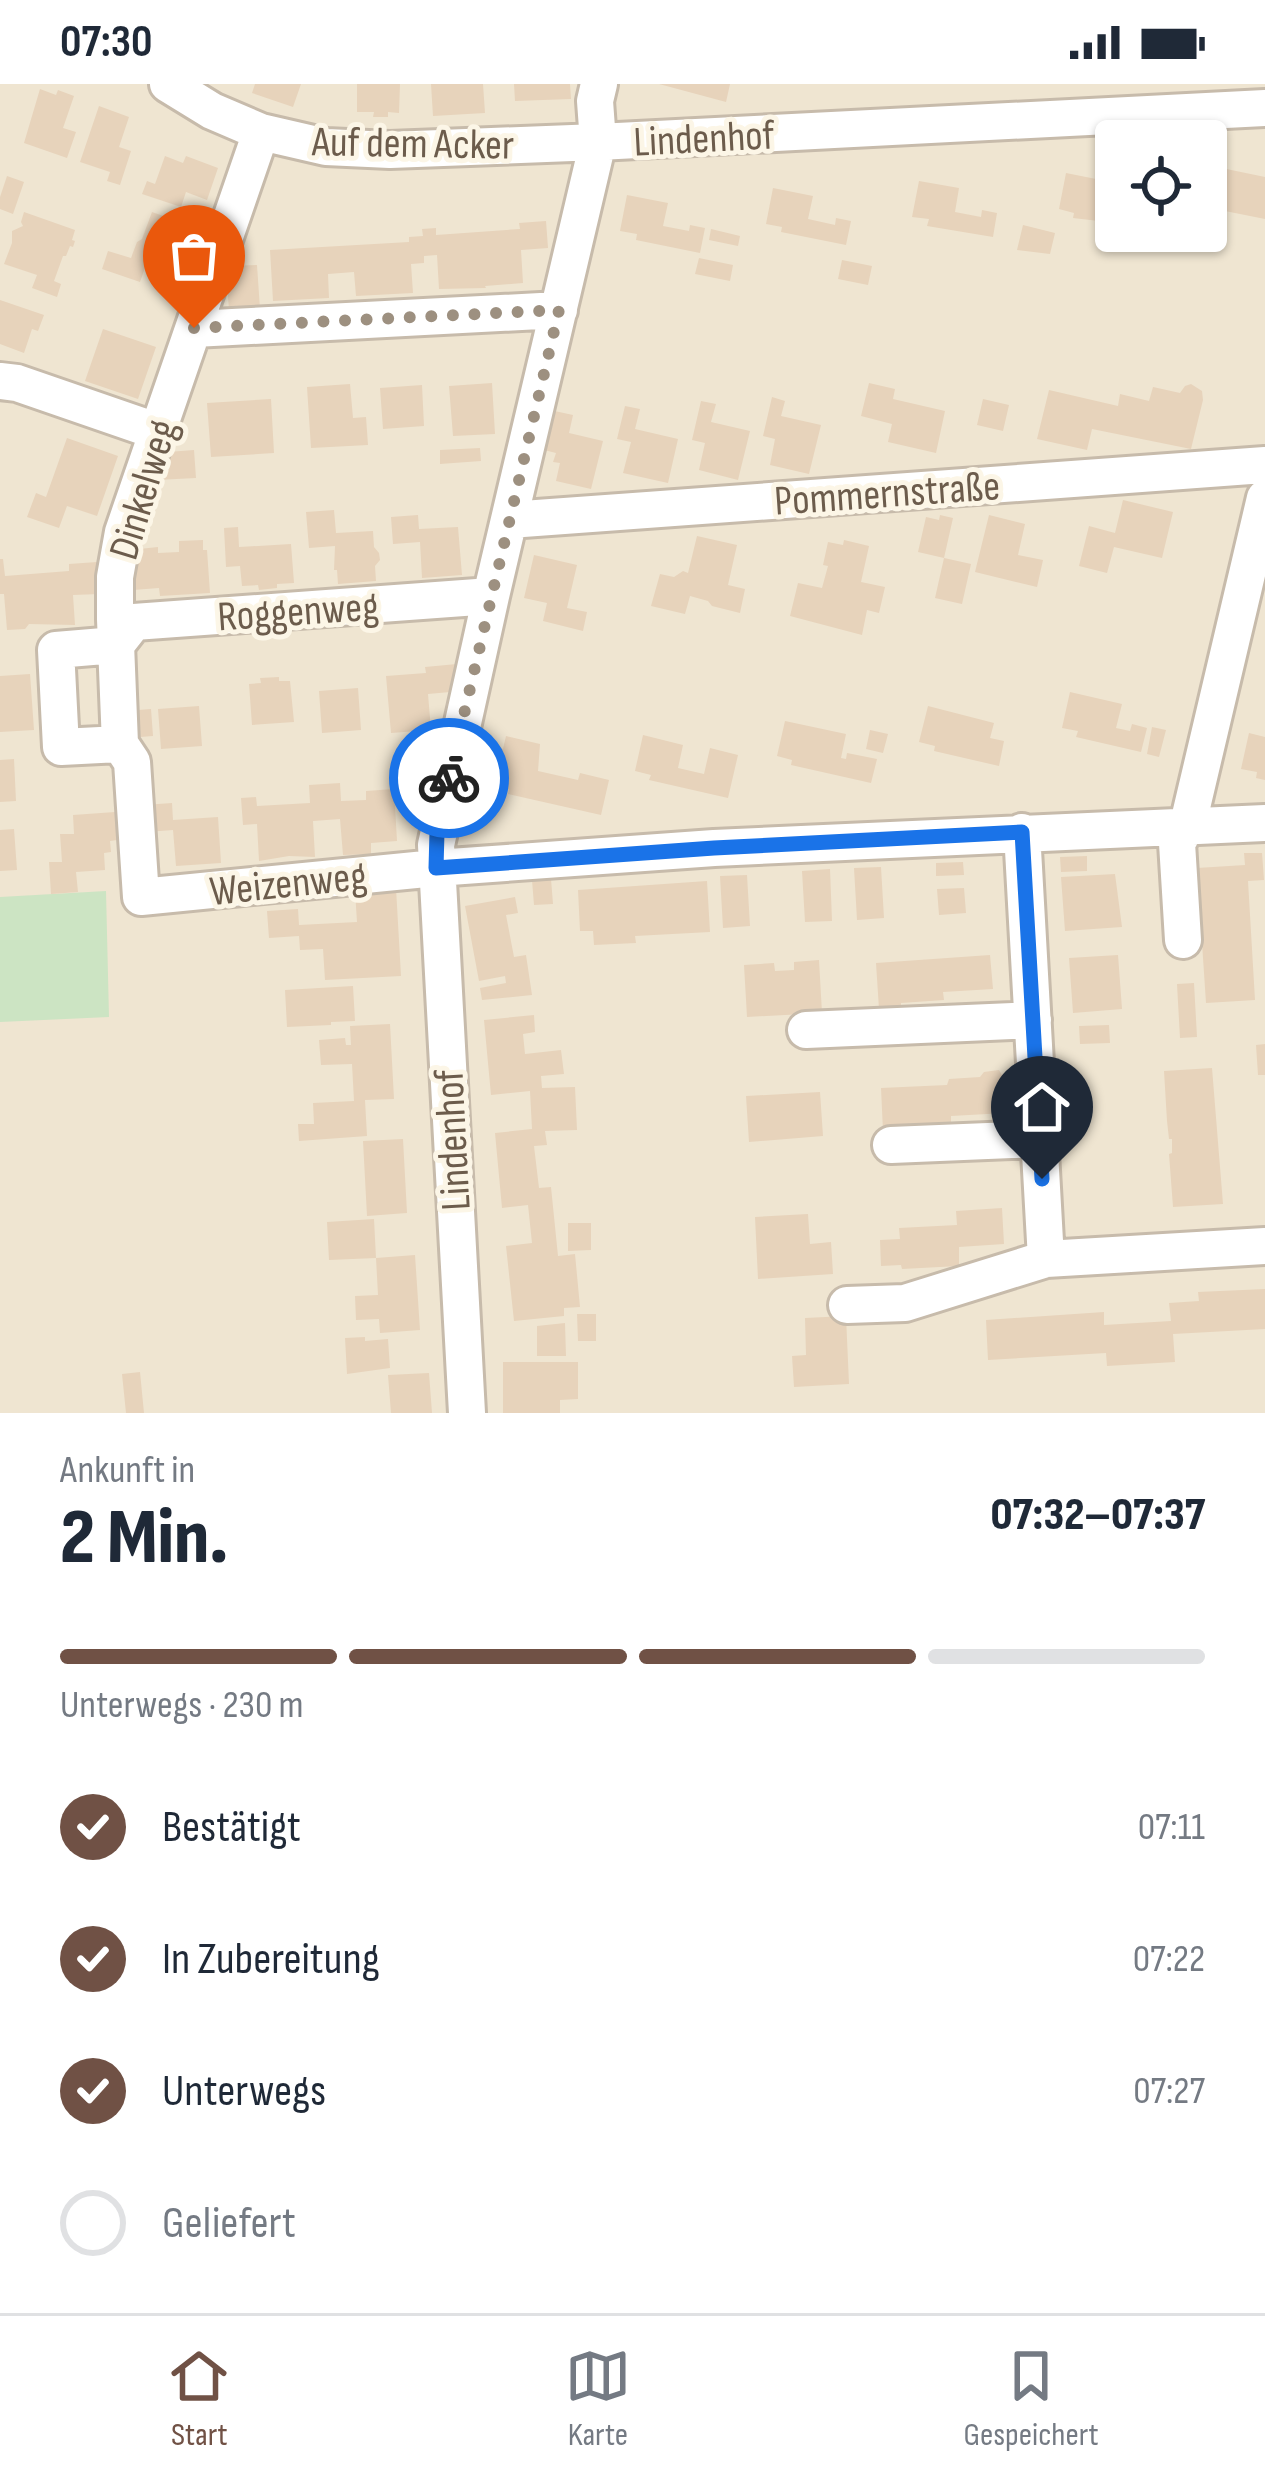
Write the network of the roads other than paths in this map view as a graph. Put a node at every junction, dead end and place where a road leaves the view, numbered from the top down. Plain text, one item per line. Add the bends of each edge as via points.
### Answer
1 (168, 84) edge
2 (599, 84) edge
3 (1265, 108) edge
4 (261, 132) junction
5 (598, 142) junction
6 (559, 310) junction
7 (194, 328) junction
8 (0, 381) edge
9 (159, 431) junction
10 (1265, 465) edge
11 (1265, 498) edge
12 (509, 520) junction
13 (491, 596) junction
14 (116, 645) junction
15 (120, 744) junction
16 (1265, 823) edge
17 (1188, 824) junction
18 (1022, 832) junction
19 (436, 868) junction
20 (141, 897) joint
21 (1184, 940) dead end
22 (1033, 1020) junction
23 (806, 1030) dead end
24 (1040, 1139) junction
25 (891, 1145) dead end
26 (1265, 1246) edge
27 (1046, 1259) junction
28 (847, 1305) dead end
29 (467, 1413) edge

1 - 4 street, Auf dem Acker
2 - 5 street
3 - 5 street, Lindenhof
4 - 5 street, Auf dem Acker via 358,150
4 - 7 street, Dinkelweg
5 - 6 street, Lindenhof
6 - 7 street
6 - 12 street, Lindenhof
7 - 9 street, Dinkelweg
8 - 9 street
9 - 14 street, Dinkelweg via 120,547
10 - 12 street, Pommernstraße
11 - 17 street
12 - 13 street, Lindenhof
13 - 14 street, Roggenweg via 134,622
13 - 19 street, Lindenhof
14 - 15 street, Dinkelweg
14 - 15 street via 56,650 61,747
15 - 20 street, Dinkelweg via 132,762
16 - 17 street
17 - 18 street
17 - 21 street via 1177,844
18 - 19 street
18 - 22 street
19 - 20 street, Weizenweg
19 - 29 street, Lindenhof
22 - 23 street
22 - 24 street
24 - 25 street
24 - 27 street
26 - 27 street
27 - 28 street via 905,1303

